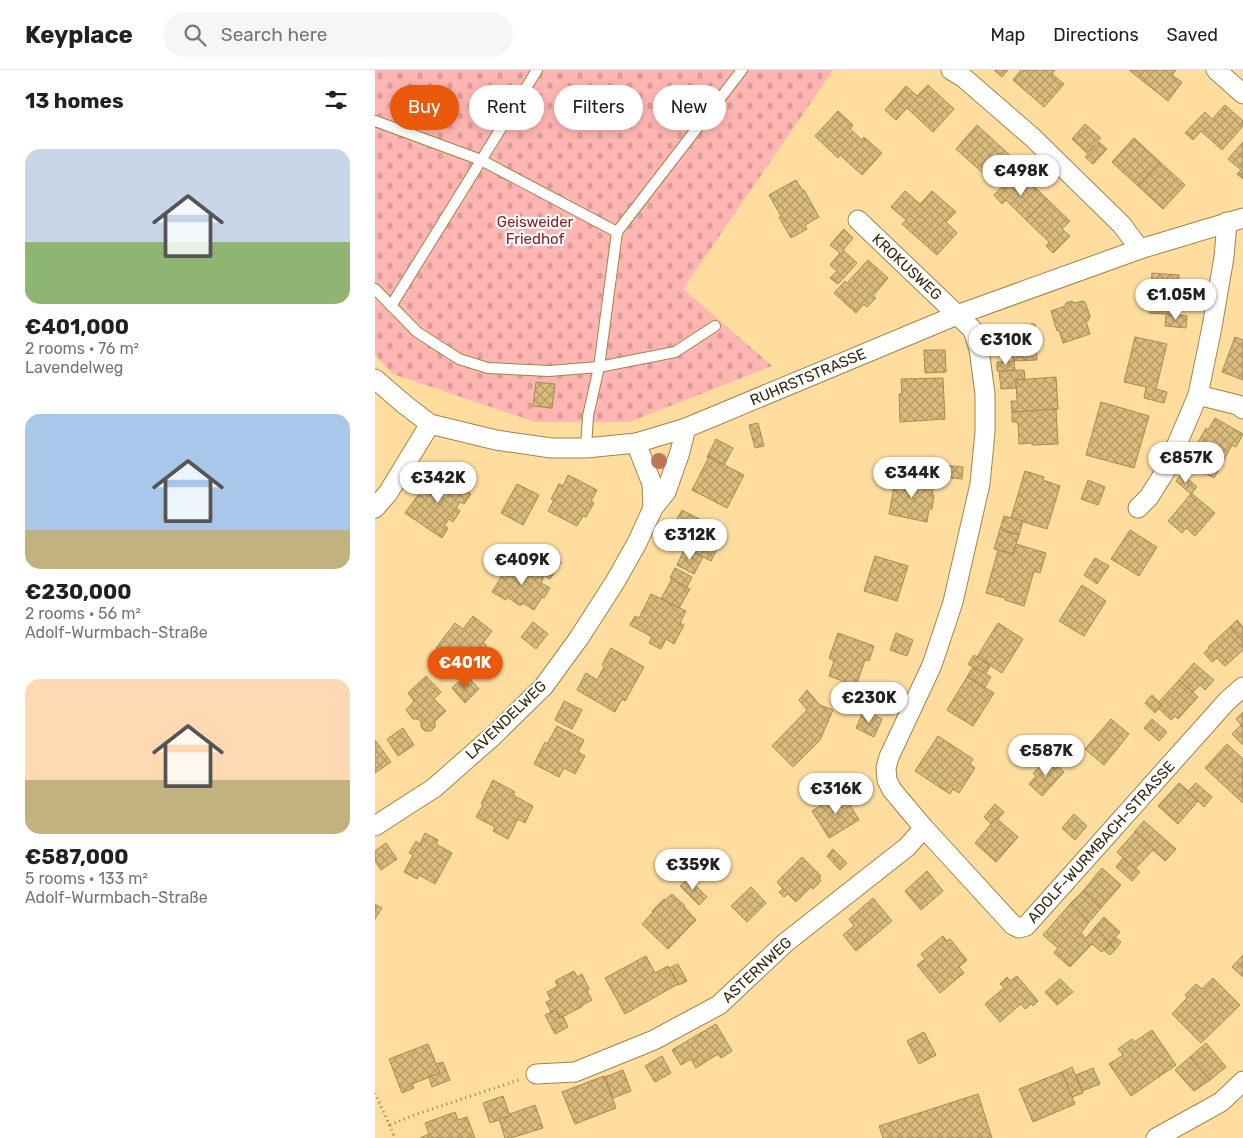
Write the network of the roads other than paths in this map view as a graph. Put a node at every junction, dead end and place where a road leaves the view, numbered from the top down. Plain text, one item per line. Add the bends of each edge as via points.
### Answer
1 (537, 70) edge
2 (742, 70) edge
3 (951, 70) edge
4 (1216, 70) edge
5 (1243, 94) edge
6 (375, 121) edge
7 (481, 160) junction
8 (858, 220) dead end
9 (1235, 220) edge
10 (617, 232) junction
11 (1140, 249) junction
12 (375, 289) edge
13 (391, 306) junction
14 (957, 314) junction
15 (715, 326) dead end
16 (599, 367) junction
17 (375, 380) edge
18 (1198, 395) junction
19 (1243, 409) edge
20 (429, 424) junction
21 (686, 428) junction
22 (636, 443) junction
23 (586, 448) junction
24 (375, 508) edge
25 (653, 508) junction
26 (1138, 508) dead end
27 (1243, 687) edge
28 (375, 826) edge
29 (925, 828) junction
30 (537, 1074) road end
31 (1243, 1081) edge
32 (1156, 1138) edge

1 - 7 lane
2 - 10 lane
3 - 11 street via 1032,137 1121,224
4 - 5 street
6 - 7 lane
7 - 10 lane
7 - 13 lane
8 - 14 street, KROKUSWEG
9 - 11 street, RUHRSTSTRASSE
9 - 18 street
10 - 16 lane
11 - 14 street, RUHRSTSTRASSE
12 - 13 lane
13 - 16 lane via 417,332 459,359 488,368 549,371
14 - 21 street, RUHRSTSTRASSE
14 - 29 street, ADOLF-WURMBACH-STRASSE via 973,330 979,349 985,394 980,484 953,602 932,665 886,768 892,790
15 - 16 lane via 675,352
16 - 23 lane via 588,416
17 - 20 street, RUHRSTSTRASSE
18 - 19 street
18 - 26 street via 1166,470
20 - 23 street, RUHRSTSTRASSE via 496,440 551,448
20 - 24 street via 388,493
21 - 22 street, RUHRSTSTRASSE
21 - 25 street, LAVENDELWEG via 666,492
22 - 23 street, RUHRSTSTRASSE
22 - 25 street, LAVENDELWEG via 652,484
25 - 28 street, LAVENDELWEG via 615,582 544,686 434,788
27 - 29 street, ADOLF-WURMBACH-STRASSE via 1026,926 1019,928 1013,925
29 - 30 street, ASTERNWEG via 907,847 785,943 719,1005 654,1040 575,1072
31 - 32 street via 1221,1102

